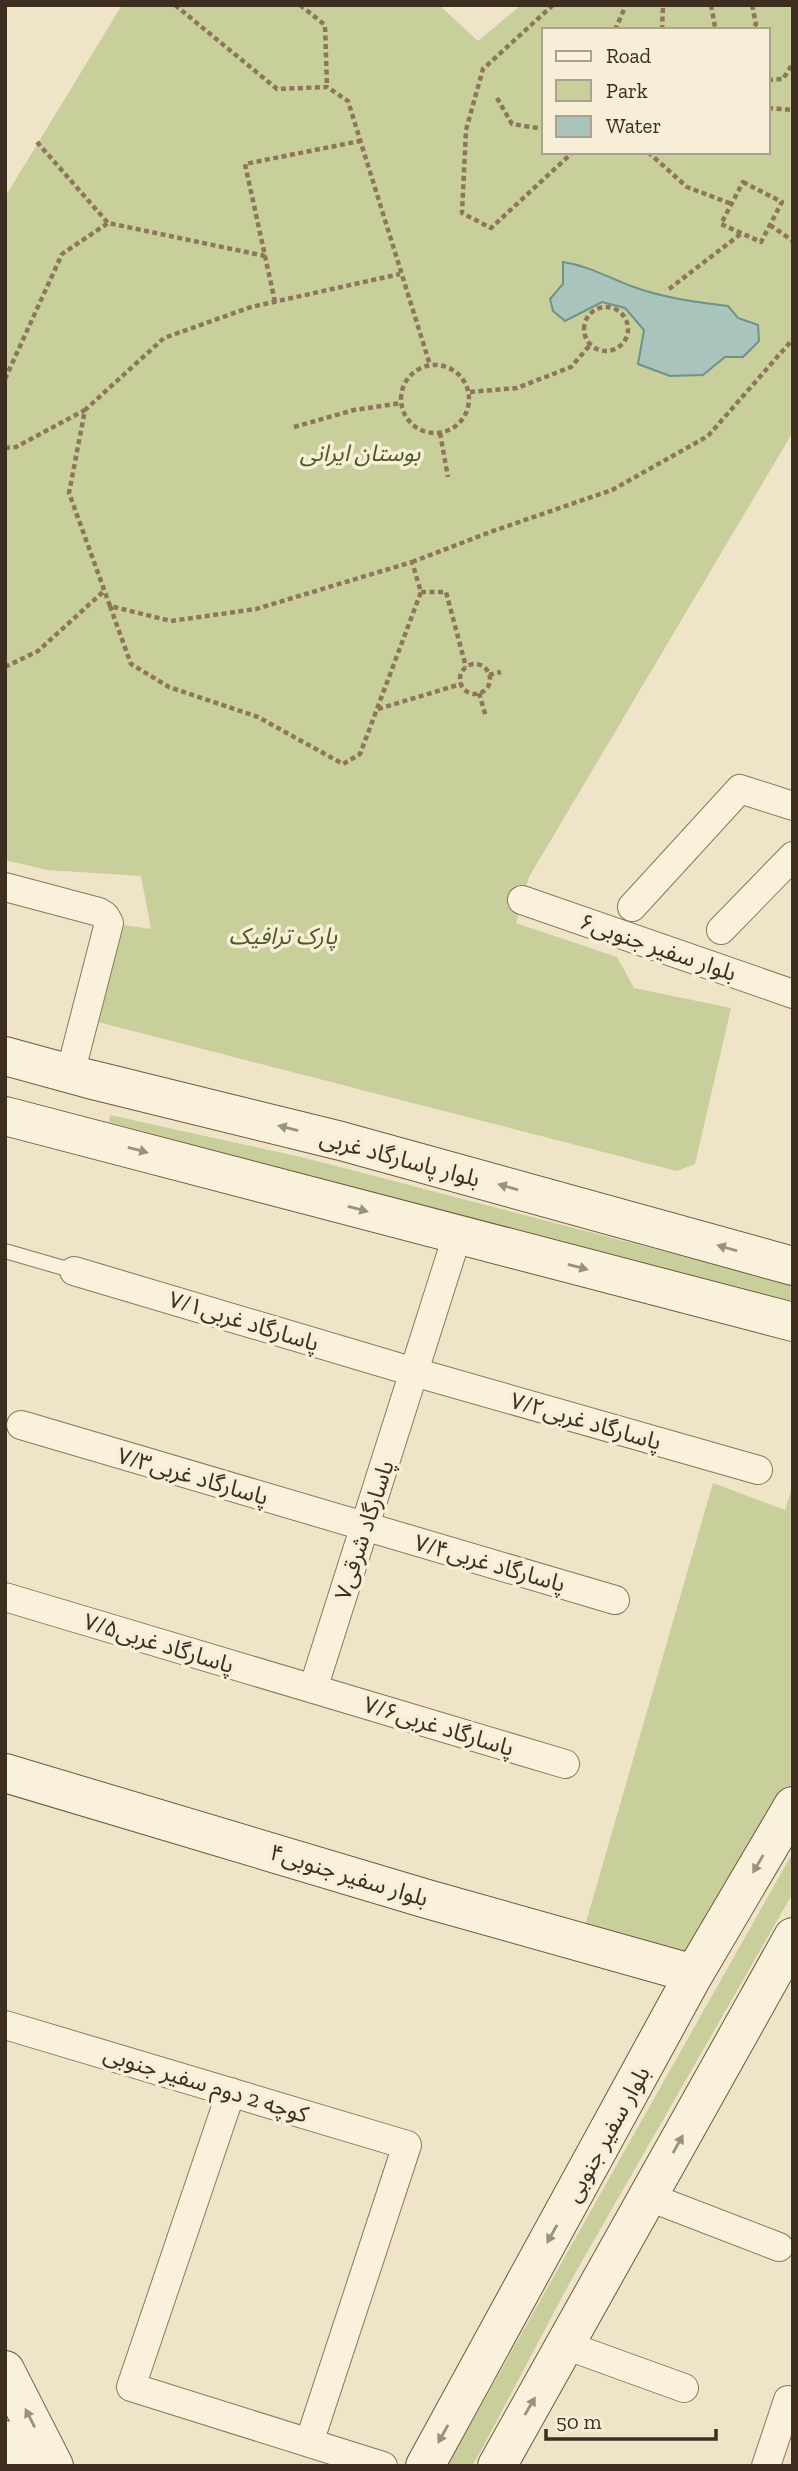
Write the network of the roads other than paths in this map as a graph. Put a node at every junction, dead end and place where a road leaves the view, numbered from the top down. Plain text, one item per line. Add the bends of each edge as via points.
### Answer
1 (793, 806) edge
2 (793, 856) edge
3 (5, 887) edge
4 (522, 900) dead end
5 (632, 907) dead end
6 (721, 930) dead end
7 (793, 994) edge
8 (5, 1056) edge
9 (80, 1077) junction
10 (5, 1116) edge
11 (72, 1133) junction
12 (457, 1236) junction
13 (5, 1251) edge
14 (793, 1266) edge
15 (74, 1271) joint
16 (793, 1322) edge
17 (414, 1372) junction
18 (13, 1423) edge
19 (758, 1470) dead end
20 (365, 1527) junction
21 (5, 1597) edge
22 (615, 1600) dead end
23 (313, 1689) junction
24 (565, 1764) dead end
25 (5, 1773) edge
26 (793, 1805) edge
27 (793, 1937) edge
28 (694, 1974) junction
29 (778, 1993) edge
30 (5, 2025) edge
31 (231, 2092) junction
32 (649, 2197) junction
33 (779, 2247) dead end
34 (565, 2345) junction
35 (5, 2370) edge
36 (684, 2388) dead end
37 (788, 2400) dead end
38 (5, 2440) edge
39 (309, 2443) junction
40 (18, 2466) edge
41 (54, 2466) edge
42 (383, 2466) edge
43 (425, 2466) edge
44 (497, 2466) edge
45 (766, 2466) edge

1 - 5 street via 740,789
2 - 6 street
3 - 9 street via 99,912 108,923
4 - 7 street, بلوار سفیر جنوبی۶
8 - 9 main road, بلوار پاسارگاد غربی
9 - 11 main road
14 -> 9 main road, بلوار پاسارگاد غربی via 341,1141
10 - 11 main road
11 -> 12 main road
12 -> 16 main road
12 - 17 street, پاسارگاد شرقی۷
13 - 15 lane
15 - 17 street, پاسارگاد غربی۷/۱
17 - 19 street, پاسارگاد غربی۷/۲
17 - 20 street, پاسارگاد شرقی۷
18 - 20 street, پاسارگاد غربی۷/۳
20 - 22 street, پاسارگاد غربی۷/۴
20 - 23 street, پاسارگاد شرقی۷
21 - 23 street, پاسارگاد غربی۷/۵
23 - 24 street, پاسارگاد غربی۷/۶
25 - 28 main road, بلوار سفیر جنوبی۴
26 -> 28 main road, بلوار سفیر جنوبی
27 - 29 main road
28 -> 43 main road, بلوار سفیر جنوبی
32 -> 29 main road
30 - 31 street, کوچه 2 دوم سفیر جنوبی
31 - 39 street, کوچه 2 دوم سفیر جنوبی via 407,2145
31 - 39 street via 131,2387
32 - 33 street
32 - 34 main road
34 - 36 street
44 -> 34 main road
41 -> 35 main road
37 - 45 street
38 - 40 main road
39 - 42 street

